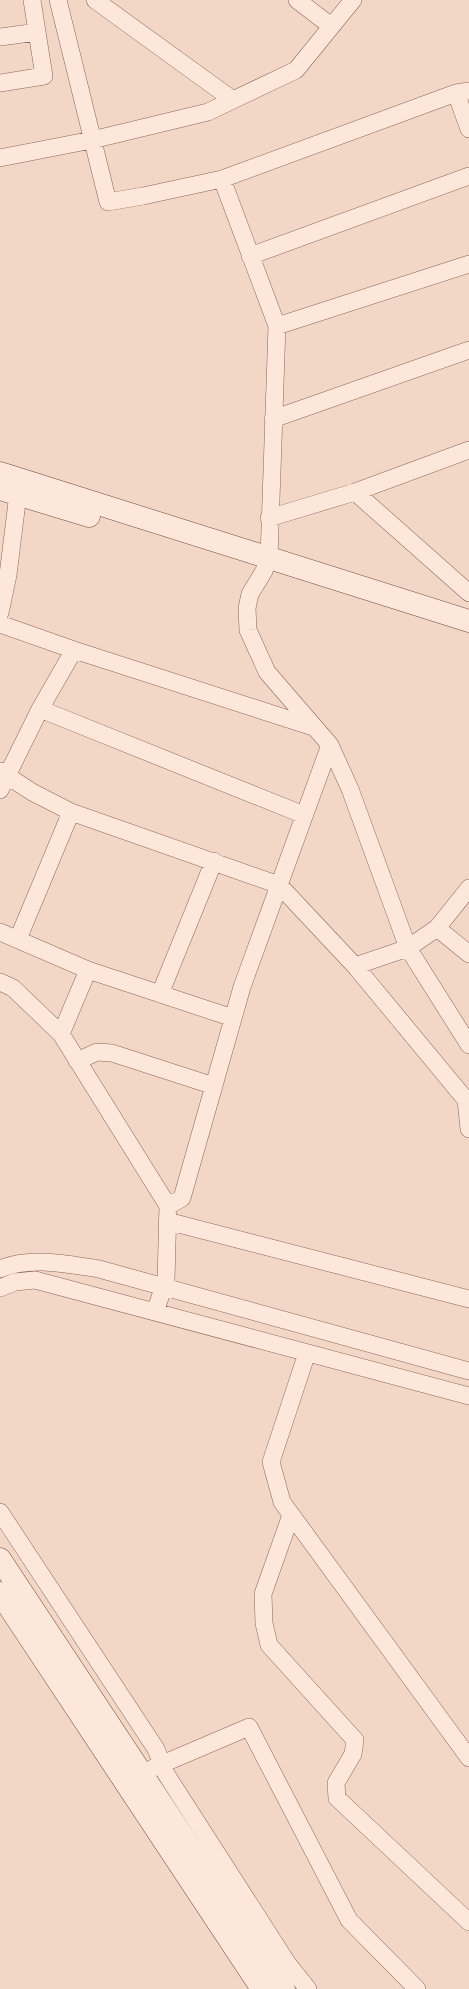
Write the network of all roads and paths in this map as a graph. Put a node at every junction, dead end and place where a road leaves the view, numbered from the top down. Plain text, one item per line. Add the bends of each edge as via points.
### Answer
1 (32, 0) edge
2 (58, 0) edge
3 (95, 0) edge
4 (297, 0) edge
5 (353, 0) edge
6 (332, 26) junction
7 (37, 32) junction
8 (0, 37) edge
9 (0, 83) edge
10 (462, 92) edge
11 (233, 100) junction
12 (469, 129) edge
13 (92, 140) junction
14 (0, 158) edge
15 (469, 176) edge
16 (222, 179) junction
17 (250, 256) junction
18 (469, 264) edge
19 (277, 326) junction
20 (469, 350) edge
21 (273, 418) junction
22 (469, 450) edge
23 (0, 473) edge
24 (14, 488) edge
25 (355, 492) junction
26 (269, 518) junction
27 (5, 553) edge
28 (266, 564) junction
29 (469, 593) edge
30 (0, 613) edge
31 (469, 621) edge
32 (0, 624) edge
33 (469, 635) edge
34 (74, 650) junction
35 (40, 709) junction
36 (313, 727) junction
37 (330, 745) junction
38 (2, 779) edge
39 (71, 812) junction
40 (304, 815) junction
41 (214, 861) junction
42 (279, 885) junction
43 (469, 888) edge
44 (437, 928) junction
45 (0, 932) edge
46 (18, 939) junction
47 (408, 948) junction
48 (469, 954) edge
49 (355, 966) junction
50 (88, 970) junction
51 (0, 982) edge
52 (160, 994) junction
53 (233, 1018) junction
54 (61, 1034) junction
55 (469, 1045) edge
56 (78, 1061) junction
57 (214, 1086) junction
58 (469, 1129) edge
59 (168, 1214) junction
60 (0, 1269) edge
61 (164, 1287) junction
62 (0, 1288) edge
63 (469, 1299) edge
64 (154, 1312) junction
65 (307, 1353) junction
66 (469, 1371) edge
67 (469, 1396) edge
68 (0, 1512) edge
69 (291, 1515) junction
70 (0, 1559) edge
71 (0, 1593) edge
72 (469, 1758) edge
73 (162, 1764) junction
74 (142, 1773) junction
75 (469, 1922) edge
76 (262, 1989) edge
77 (284, 1989) edge
78 (308, 1989) edge
79 (417, 1989) edge

1 - 7 street
2 - 13 street
3 - 11 street
4 - 6 street
5 - 6 street
6 - 11 street via 296,70
7 - 8 street
7 - 9 street via 44,76
10 - 12 street
10 - 16 street
11 - 13 street via 208,112
13 - 14 street
13 - 16 street via 108,202
15 - 17 street
16 - 17 street
17 - 19 street
18 - 19 street
19 - 21 street
20 - 21 street
21 - 26 street
22 - 25 street
23 - 24 main road
24 - 27 street
24 - 28 main road
25 - 26 street
25 - 29 street
26 - 28 street
27 - 30 street
28 - 31 main road
28 - 33 main road
28 - 36 street via 250,594 247,608 248,630 266,672
32 - 34 street
34 - 35 street
34 - 36 street
35 - 38 street
35 - 40 street
36 - 37 street
37 - 40 street
37 - 47 street via 350,789
38 - 39 street
39 - 41 street
39 - 46 street
40 - 42 street
41 - 42 street
41 - 52 street
42 - 49 street
42 - 53 street
43 - 44 street
44 - 47 street
44 - 48 street
45 - 46 street
46 - 50 street
47 - 49 street
47 - 55 street
49 - 58 street via 466,1100
50 - 52 street
50 - 54 street
51 - 54 street via 13,988
52 - 53 street
53 - 57 street
54 - 56 street
56 - 57 street via 97,1052 112,1053
56 - 59 street
57 - 59 street via 182,1198
59 - 61 street
59 - 63 street
60 - 61 street via 14,1263 50,1262 99,1269
61 - 64 street
61 - 66 street
62 - 64 street via 15,1282 35,1280
64 - 65 street
65 - 67 street
65 - 69 street via 271,1462 282,1502
68 - 73 street via 156,1749
69 - 72 street
69 - 75 street via 263,1594 264,1623 269,1645 355,1740 353,1754 336,1783 337,1798
70 - 74 main road
71 - 76 main road
73 - 74 street
73 - 78 street via 288,1964
73 - 79 street via 249,1727 349,1920
74 - 77 main road

